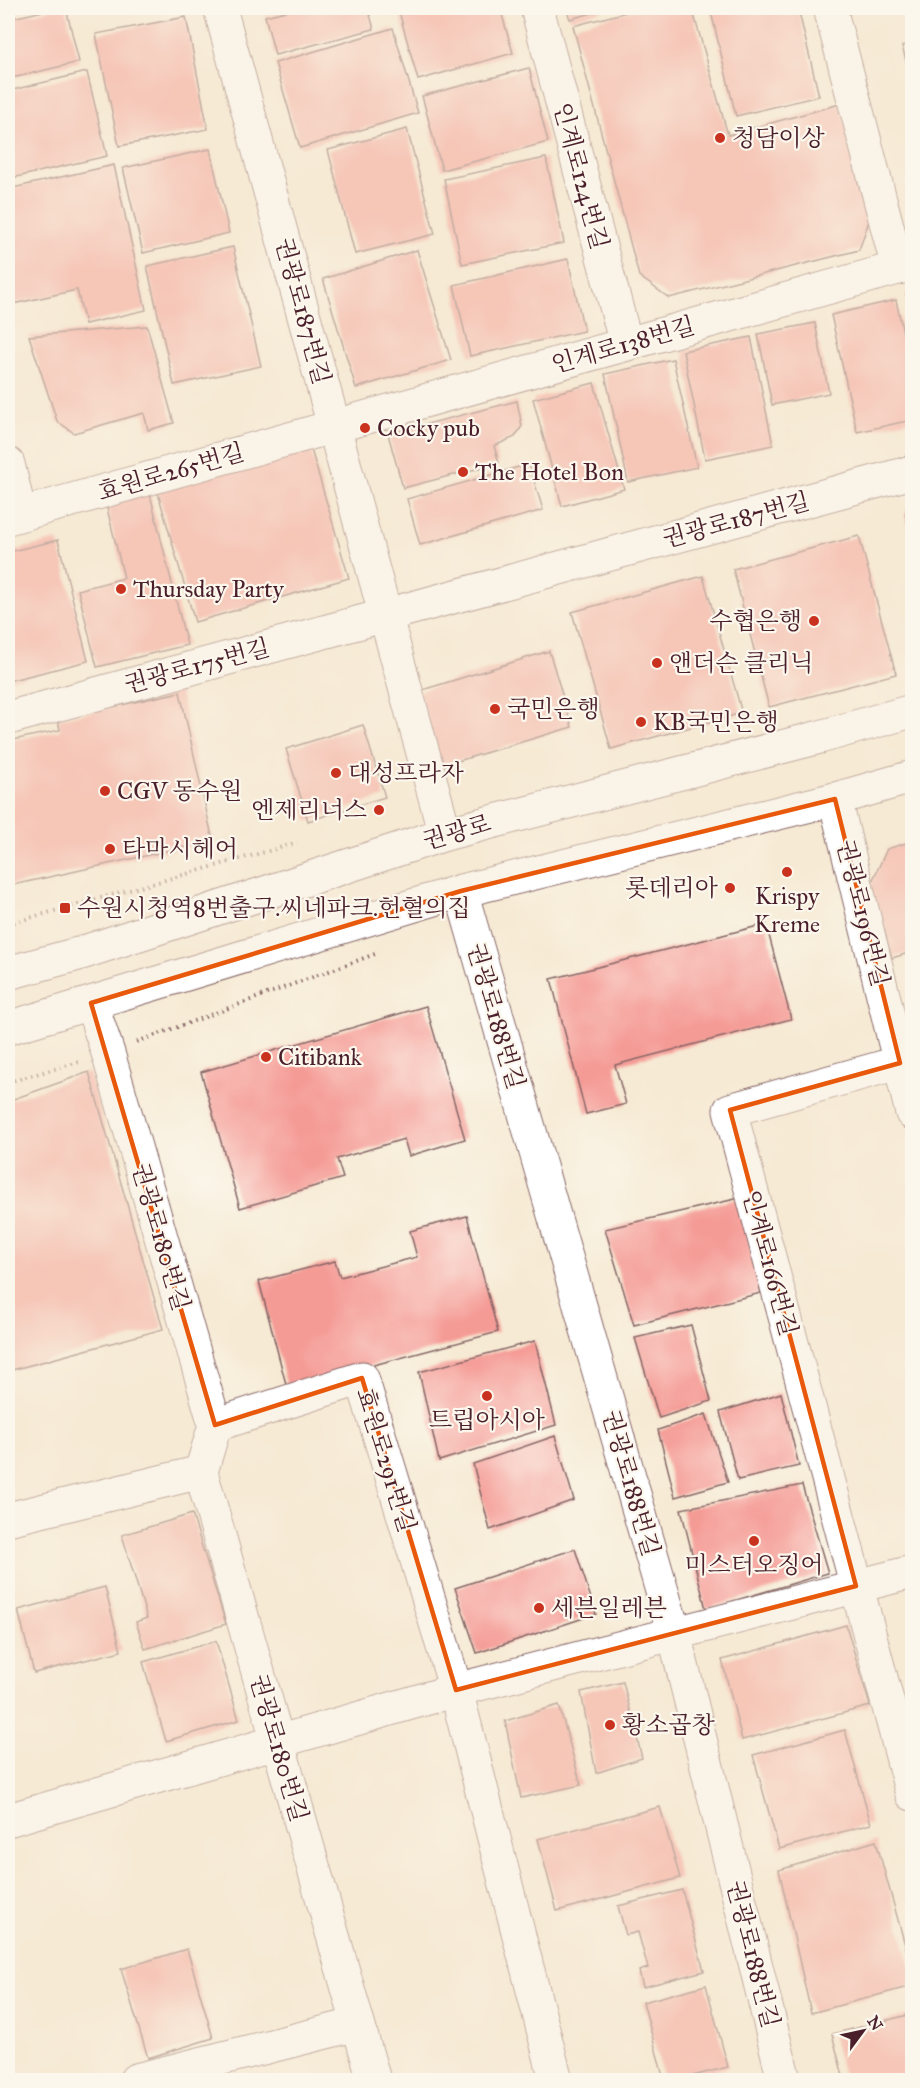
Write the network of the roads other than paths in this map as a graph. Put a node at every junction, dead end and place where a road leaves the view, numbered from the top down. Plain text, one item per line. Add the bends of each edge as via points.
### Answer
1 (220, 8) edge
2 (537, 8) edge
3 (830, 8) edge
4 (905, 266) edge
5 (626, 344) junction
6 (334, 426) junction
7 (8, 464) edge
8 (912, 472) edge
9 (14, 516) edge
10 (386, 615) junction
11 (912, 711) edge
12 (8, 718) edge
13 (912, 777) edge
14 (835, 799) junction
15 (445, 834) junction
16 (461, 891) junction
17 (8, 973) edge
18 (91, 1003) junction
19 (8, 1028) edge
20 (906, 1061) edge
21 (912, 1113) edge
22 (215, 1425) junction
23 (201, 1472) junction
24 (8, 1519) edge
25 (912, 1572) edge
26 (856, 1586) junction
27 (674, 1633) junction
28 (456, 1690) junction
29 (277, 1742) junction
30 (912, 1794) edge
31 (8, 1820) edge
32 (358, 2024) junction
33 (136, 2080) edge
34 (374, 2080) edge
35 (556, 2080) edge
36 (784, 2080) edge

1 - 6 street, 권광로187번길
2 - 5 street, 인계로124번길
3 - 4 street
4 - 5 street, 인계로138번길
5 - 6 street, 인계로138번길
6 - 9 street, 효원로265번길
6 - 10 street, 권광로187번길
7 - 9 street
8 - 10 street, 권광로187번길
10 - 12 street, 권광로175번길
10 - 15 street, 권광로187번길
11 - 15 street, 권광로
13 - 14 street
14 - 16 street
14 - 20 street, 권광로196번길
15 - 17 street, 권광로 via 78,954
16 - 18 street
16 - 27 street, 권광로188번길
18 - 19 street
18 - 22 street, 권광로180번길
20 - 21 street, 권광로196번길
20 - 26 street, 인계로166번길 via 730,1110
22 - 23 street
22 - 28 street, 효원로291번길 via 362,1378
23 - 24 street
23 - 29 street, 권광로180번길
25 - 26 street
26 - 27 street
26 - 30 street, 인계로166번길
27 - 28 street
27 - 36 street, 권광로188번길
28 - 29 street
28 - 35 street
29 - 31 street
29 - 32 street, 권광로180번길
32 - 33 street
32 - 34 street, 권광로180번길

